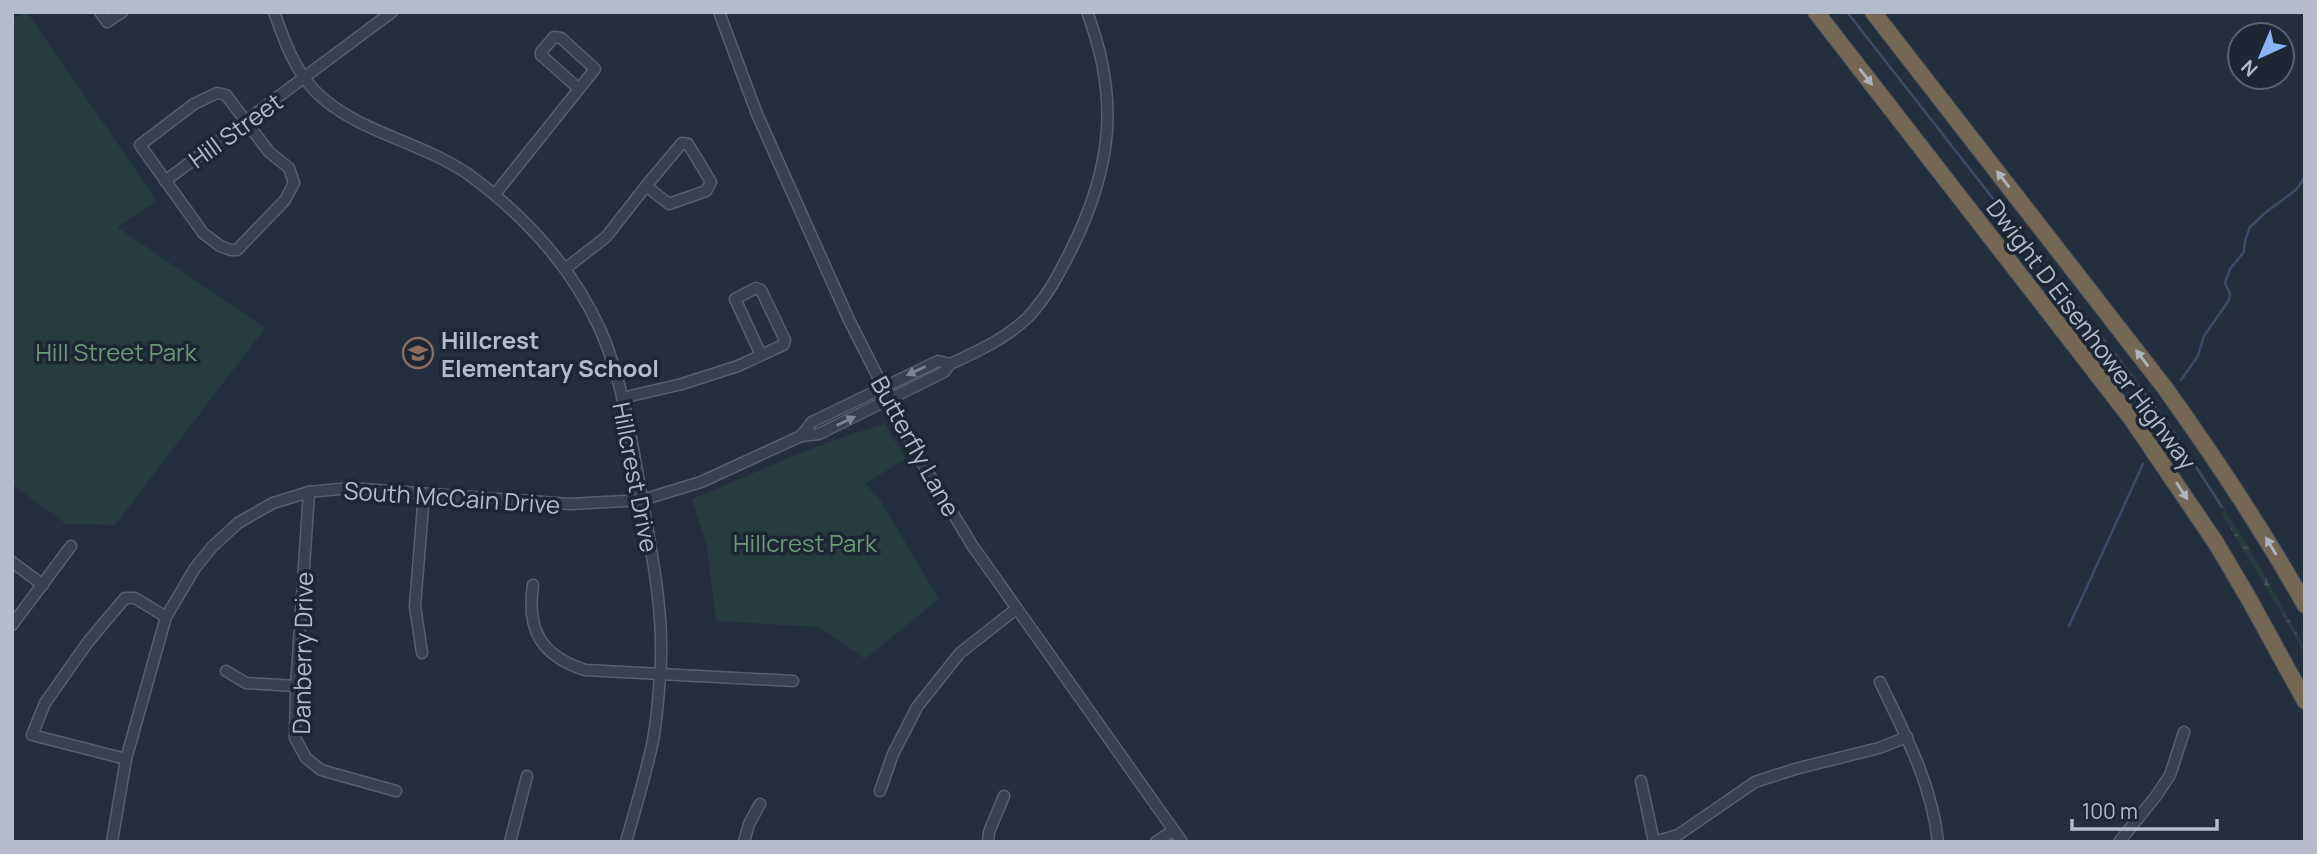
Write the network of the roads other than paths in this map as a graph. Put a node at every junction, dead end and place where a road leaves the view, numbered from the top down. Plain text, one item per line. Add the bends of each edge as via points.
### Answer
1 (100, 12) edge
2 (122, 12) edge
3 (274, 12) edge
4 (392, 12) edge
5 (719, 12) edge
6 (1087, 12) edge
7 (1816, 12) edge
8 (1873, 12) edge
9 (306, 79) junction
10 (579, 89) junction
11 (245, 121) junction
12 (166, 181) junction
13 (646, 186) junction
14 (495, 194) junction
15 (565, 269) junction
16 (761, 355) junction
17 (950, 364) junction
18 (882, 387) junction
19 (622, 398) junction
20 (889, 399) junction
21 (801, 436) junction
22 (309, 492) junction
23 (424, 494) junction
24 (642, 500) junction
25 (71, 546) dead end
26 (12, 562) edge
27 (43, 585) junction
28 (533, 585) dead end
29 (2305, 605) edge
30 (1016, 609) junction
31 (166, 617) junction
32 (12, 625) edge
33 (422, 653) dead end
34 (226, 671) dead end
35 (660, 675) junction
36 (793, 681) dead end
37 (1880, 682) dead end
38 (296, 686) junction
39 (2305, 701) edge
40 (2184, 732) dead end
41 (1907, 737) junction
42 (125, 759) junction
43 (527, 776) dead end
44 (1641, 782) dead end
45 (396, 791) dead end
46 (880, 791) dead end
47 (1004, 796) dead end
48 (760, 804) dead end
49 (1174, 830) junction
50 (112, 842) edge
51 (510, 842) edge
52 (626, 842) edge
53 (744, 842) edge
54 (988, 842) edge
55 (1156, 842) edge
56 (1182, 842) edge
57 (1654, 842) edge
58 (1938, 842) edge
59 (2119, 842) edge

1 - 2 street via 107,22
3 - 9 street, Hillcrest Drive via 294,62
4 - 9 street, Hill Street
5 - 18 street, Butterfly Lane via 757,114
6 - 17 street via 1102,60 1108,106 1107,140 1092,205 1059,275 1033,311 1004,335
7 -> 39 highway, Dwight D Eisenhower Highway via 2138,427 2216,543
29 -> 8 highway, Dwight D Eisenhower Highway via 2173,399
9 - 11 street, Hill Street
9 - 14 street, Hillcrest Drive via 338,110 414,145
10 - 10 street via 541,55 554,37 596,69
10 - 14 street
11 - 12 street, Hill Street
11 - 12 street via 226,95 217,93 194,104 140,145
11 - 12 street via 289,168 294,183 285,200 243,246 231,250 211,240
13 - 13 street via 672,204 706,191 711,182 688,144 682,143
13 - 15 street via 606,237
14 - 15 street, Hillcrest Drive
15 - 19 street, Hillcrest Drive via 600,329
16 - 16 street via 785,340 756,288 735,299
16 - 19 street via 738,366
17 -> 18 street, South McCain Drive via 938,361
17 - 20 street, South McCain Drive via 944,372
18 - 20 street, Butterfly Lane
18 - 21 street, South McCain Drive via 812,422
19 - 24 street, Hillcrest Drive
21 -> 20 street, South McCain Drive via 819,434
20 - 30 street, Butterfly Lane via 934,485
21 - 24 street, South McCain Drive via 701,482
22 - 23 street, South McCain Drive via 349,488
22 - 31 street, South McCain Drive via 273,503 238,523 195,568
22 - 38 street, Danberry Drive
23 - 24 street, South McCain Drive via 570,504
23 - 33 street via 415,606
24 - 35 street, Hillcrest Drive via 656,578 662,637
25 - 27 street
26 - 27 street
27 - 32 street
28 - 35 street via 534,624 555,657 585,670
30 - 46 street via 960,653 917,707
30 - 49 street, Butterfly Lane
31 - 42 street, South McCain Drive
31 - 42 street via 135,598 125,598 50,696 32,735
34 - 38 street via 246,683
35 - 36 street
35 - 52 street, Hillcrest Drive via 653,742
37 - 41 street
38 - 45 street, Danberry Drive via 295,738 306,758 321,770
40 - 59 street via 2170,775
41 - 57 street via 1755,782 1678,835
41 - 58 street via 1936,819
42 - 50 street, South McCain Drive
43 - 51 street
44 - 57 street
47 - 54 street
48 - 53 street
49 - 55 street
49 - 56 street, Butterfly Lane

